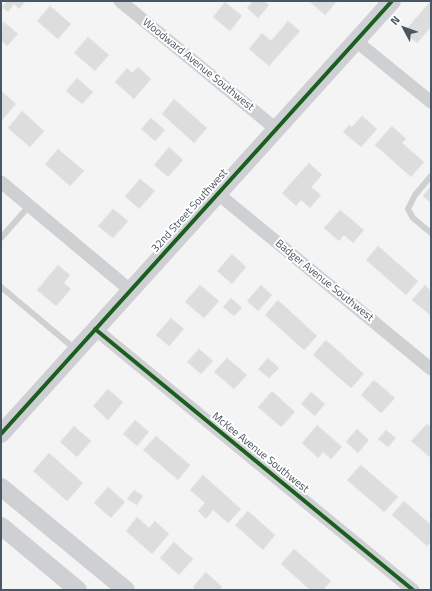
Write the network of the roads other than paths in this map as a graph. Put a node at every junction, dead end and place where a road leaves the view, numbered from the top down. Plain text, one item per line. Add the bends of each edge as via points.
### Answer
1 (120, 1) edge
2 (392, 1) edge
3 (356, 41) junction
4 (431, 102) edge
5 (276, 129) junction
6 (431, 176) edge
7 (1, 182) edge
8 (217, 193) junction
9 (29, 206) junction
10 (431, 233) edge
11 (1, 238) edge
12 (1, 287) edge
13 (130, 290) junction
14 (95, 329) junction
15 (76, 350) junction
16 (431, 368) edge
17 (1, 434) edge
18 (1, 488) edge
19 (1, 526) edge
20 (78, 590) edge
21 (126, 590) edge
22 (413, 590) edge

1 - 5 street, Woodward Avenue Southwest
2 - 3 street, 32nd Street Southwest
3 - 4 street
3 - 5 street, 32nd Street Southwest
5 - 8 street, 32nd Street Southwest
6 - 10 lane via 415,195 408,209 413,218
7 - 9 street
8 - 13 street, 32nd Street Southwest
8 - 16 street, Badger Avenue Southwest
9 - 11 lane
9 - 13 street
12 - 15 lane
13 - 14 street, 32nd Street Southwest
14 - 15 street, 32nd Street Southwest
14 - 22 street, McKee Avenue Southwest
15 - 17 street, 32nd Street Southwest
18 - 21 street
19 - 20 street

